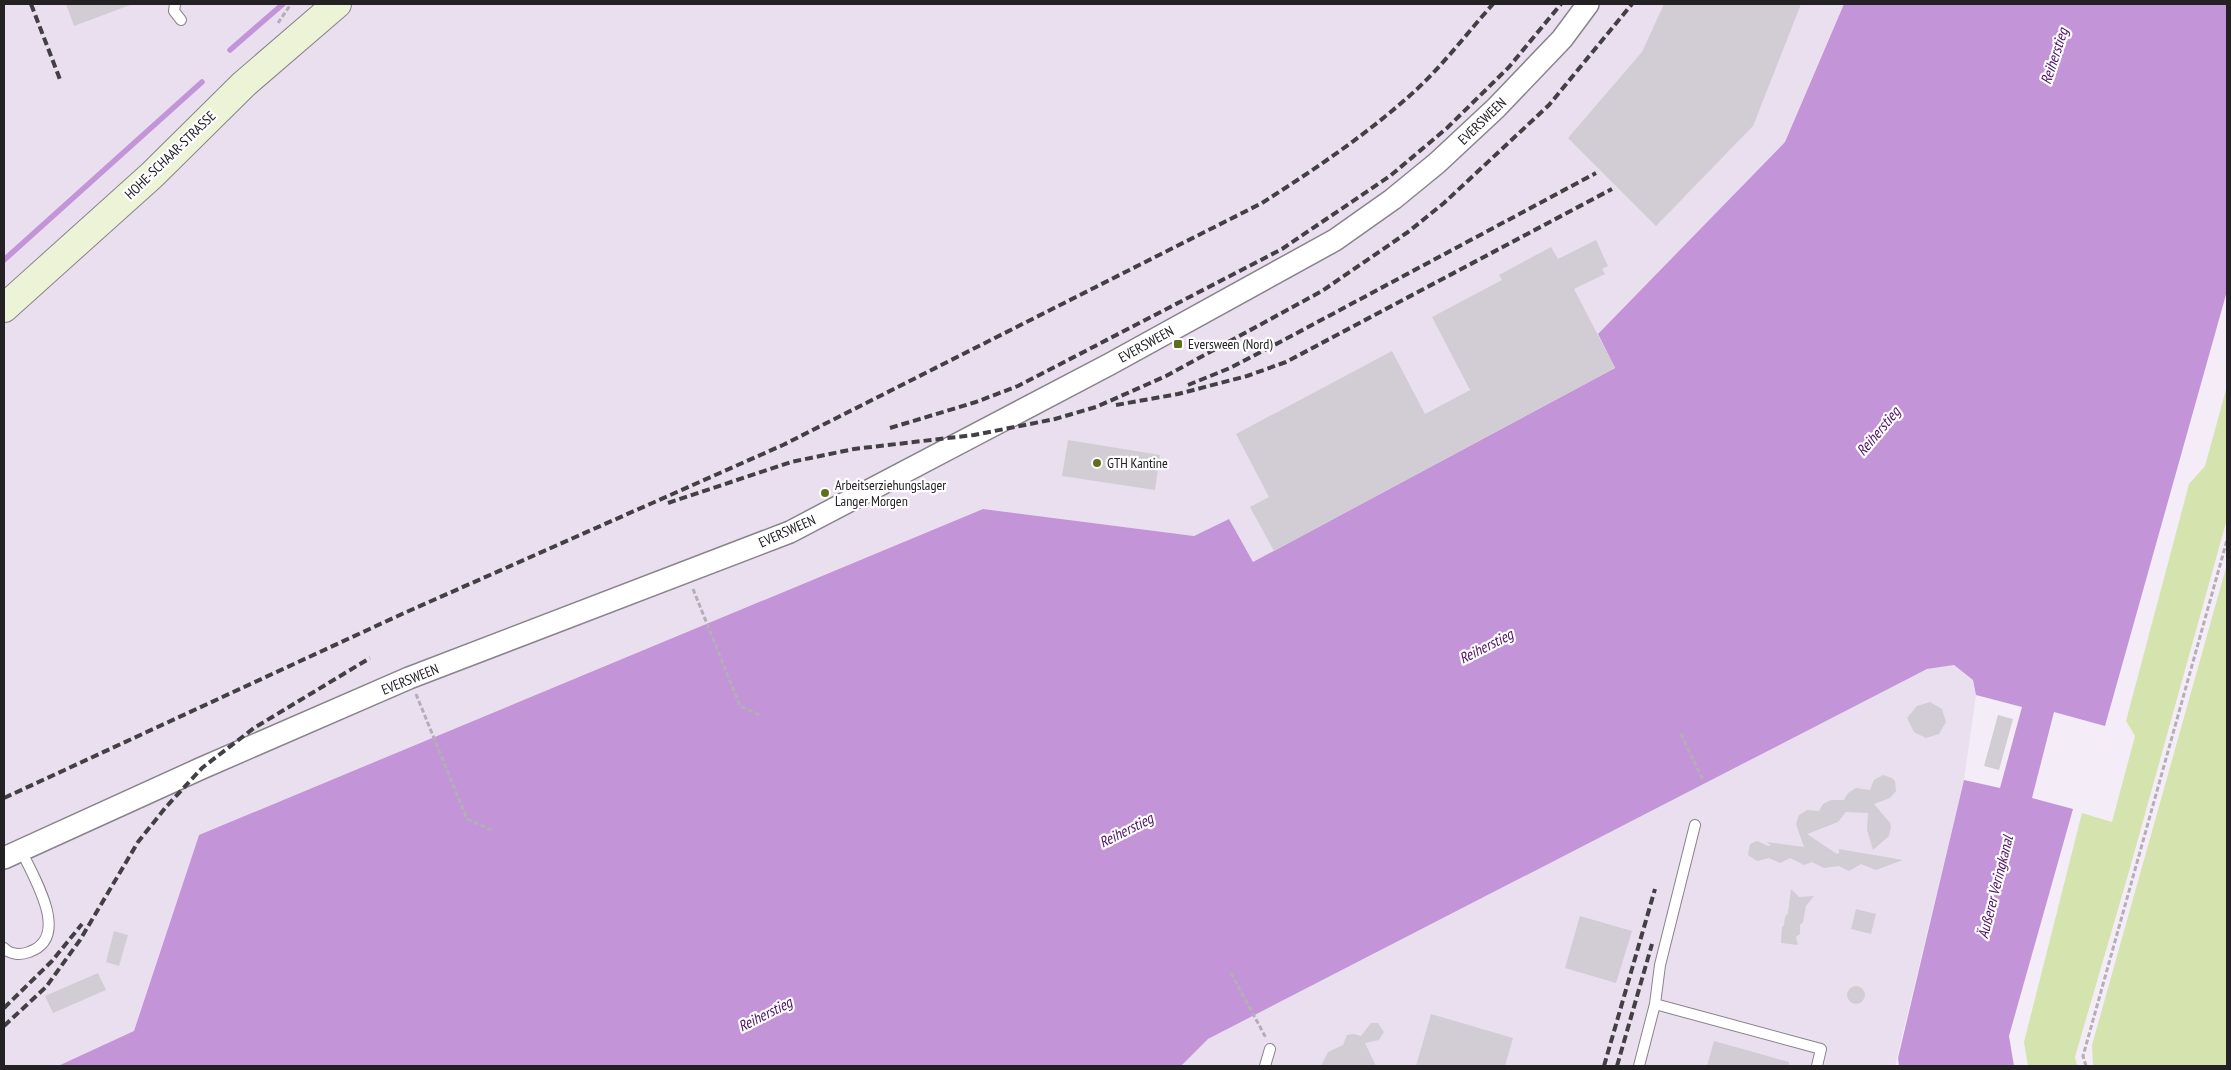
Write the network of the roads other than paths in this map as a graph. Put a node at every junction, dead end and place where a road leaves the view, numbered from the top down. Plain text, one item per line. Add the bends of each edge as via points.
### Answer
1 (175, 4) edge
2 (1588, 4) edge
3 (328, 7) edge
4 (181, 20) dead end
5 (4, 308) edge
6 (1695, 825) dead end
7 (12, 854) edge
8 (4, 948) edge
9 (1656, 1004) junction
10 (1270, 1049) dead end
11 (1265, 1066) edge
12 (1639, 1066) edge
13 (1817, 1066) edge

1 - 4 lane via 174,10
2 - 7 street, EVERSWEEN via 1562,39 1489,115 1393,200 1335,240 1110,364 790,532 410,678
3 - 5 main road, HOHE-SCHAAR-STRASSE via 244,84 152,176
6 - 9 lane via 1660,966
7 - 8 lane via 48,912 49,933 42,946 21,955
9 - 12 lane
9 - 13 lane via 1821,1049
10 - 11 lane

